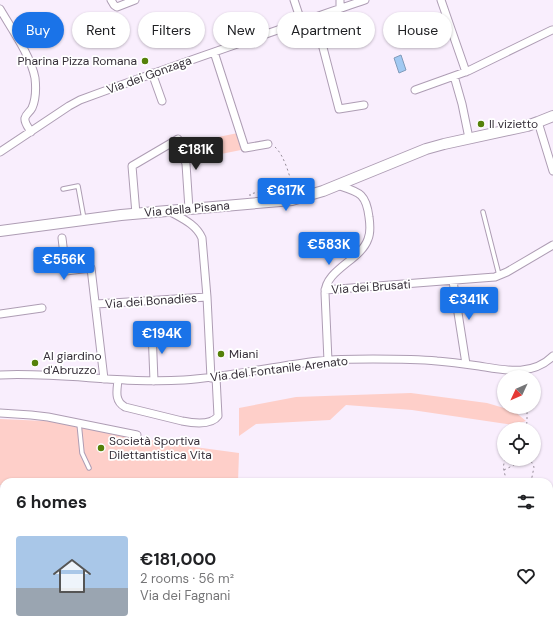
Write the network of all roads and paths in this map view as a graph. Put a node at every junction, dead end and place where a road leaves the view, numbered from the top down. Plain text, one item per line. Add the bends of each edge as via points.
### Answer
1 (111, 0) edge
2 (135, 0) edge
3 (294, 0) edge
4 (340, 0) edge
5 (365, 0) edge
6 (441, 0) edge
7 (340, 8) junction
8 (0, 9) edge
9 (298, 12) edge
10 (329, 12) edge
11 (277, 30) edge
12 (552, 30) dead end
13 (323, 48) edge
14 (214, 52) junction
15 (466, 72) junction
16 (152, 73) junction
17 (454, 76) junction
18 (414, 90) dead end
19 (162, 101) dead end
20 (364, 105) dead end
21 (553, 116) edge
22 (538, 122) junction
23 (31, 132) junction
24 (469, 138) junction
25 (268, 144) joint
26 (0, 152) edge
27 (553, 170) edge
28 (337, 185) junction
29 (63, 189) dead end
30 (297, 199) junction
31 (189, 209) junction
32 (168, 211) junction
33 (483, 212) dead end
34 (136, 214) junction
35 (85, 220) junction
36 (0, 231) edge
37 (62, 238) dead end
38 (553, 245) edge
39 (500, 276) junction
40 (453, 281) junction
41 (325, 290) junction
42 (207, 297) junction
43 (96, 304) junction
44 (42, 308) dead end
45 (0, 314) edge
46 (152, 330) dead end
47 (553, 356) edge
48 (328, 361) junction
49 (466, 364) junction
50 (0, 375) edge
51 (214, 377) junction
52 (104, 379) junction
53 (118, 380) junction
54 (154, 380) junction
55 (0, 414) edge
56 (79, 423) junction
57 (137, 435) dead end
58 (504, 466) edge
59 (89, 468) dead end
60 (504, 470) junction
61 (506, 478) edge
62 (532, 478) edge

1 - 2 street via 117,7
3 - 9 street
4 - 7 street
5 - 7 street, Via dei Gonzaga
6 - 15 street
7 - 10 street, Via dei Gonzaga
8 - 23 street via 23,48 34,73 34,102 25,119
11 - 14 street, Via dei Gonzaga
12 - 15 street
13 - 20 street via 339,109
14 - 16 street, Via dei Gonzaga
14 - 25 street via 245,148
15 - 17 street
16 - 19 street
16 - 23 street, Via dei Gonzaga via 74,103
17 - 18 street
17 - 24 street
21 - 22 main road, Via della Pisana
22 - 24 main road, Via della Pisana
22 - 27 street
23 - 26 street, Via dei Gonzaga
24 - 28 main road, Via della Pisana via 426,149
25 - 30 path via 278,149
28 - 30 main road, Via della Pisana
28 - 41 street via 357,192 364,198 369,214 369,233 368,239 355,256 332,276
29 - 35 lane via 78,186
30 - 31 main road, Via della Pisana
31 - 32 main road, Via della Pisana
31 - 34 street via 186,164 178,140 132,166
32 - 34 main road, Via della Pisana
32 - 42 street via 194,227 201,236
33 - 39 lane
34 - 35 main road, Via della Pisana
35 - 36 main road, Via della Pisana
37 - 43 street via 66,271 91,268
38 - 39 street, Via dei Brusati
39 - 40 street, Via dei Brusati
40 - 41 street, Via dei Brusati
40 - 49 street
41 - 48 street
42 - 43 street, Via dei Bonadies
42 - 51 street
43 - 52 street
44 - 45 street
46 - 54 street
47 - 49 street, Via del Fontanile Arenato via 542,364 518,371
48 - 49 street, Via del Fontanile Arenato via 408,359
48 - 51 street, Via del Fontanile Arenato
50 - 52 street, Via del Fontanile Arenato
51 - 53 street via 218,416 213,421 205,422 182,421 124,407 117,398
51 - 54 street, Via del Fontanile Arenato
52 - 53 street, Via del Fontanile Arenato
53 - 54 street, Via del Fontanile Arenato
55 - 56 street via 31,415
56 - 57 street
56 - 59 lane via 82,453
58 - 60 path
60 - 61 path
60 - 62 path via 524,460 531,461 534,467

